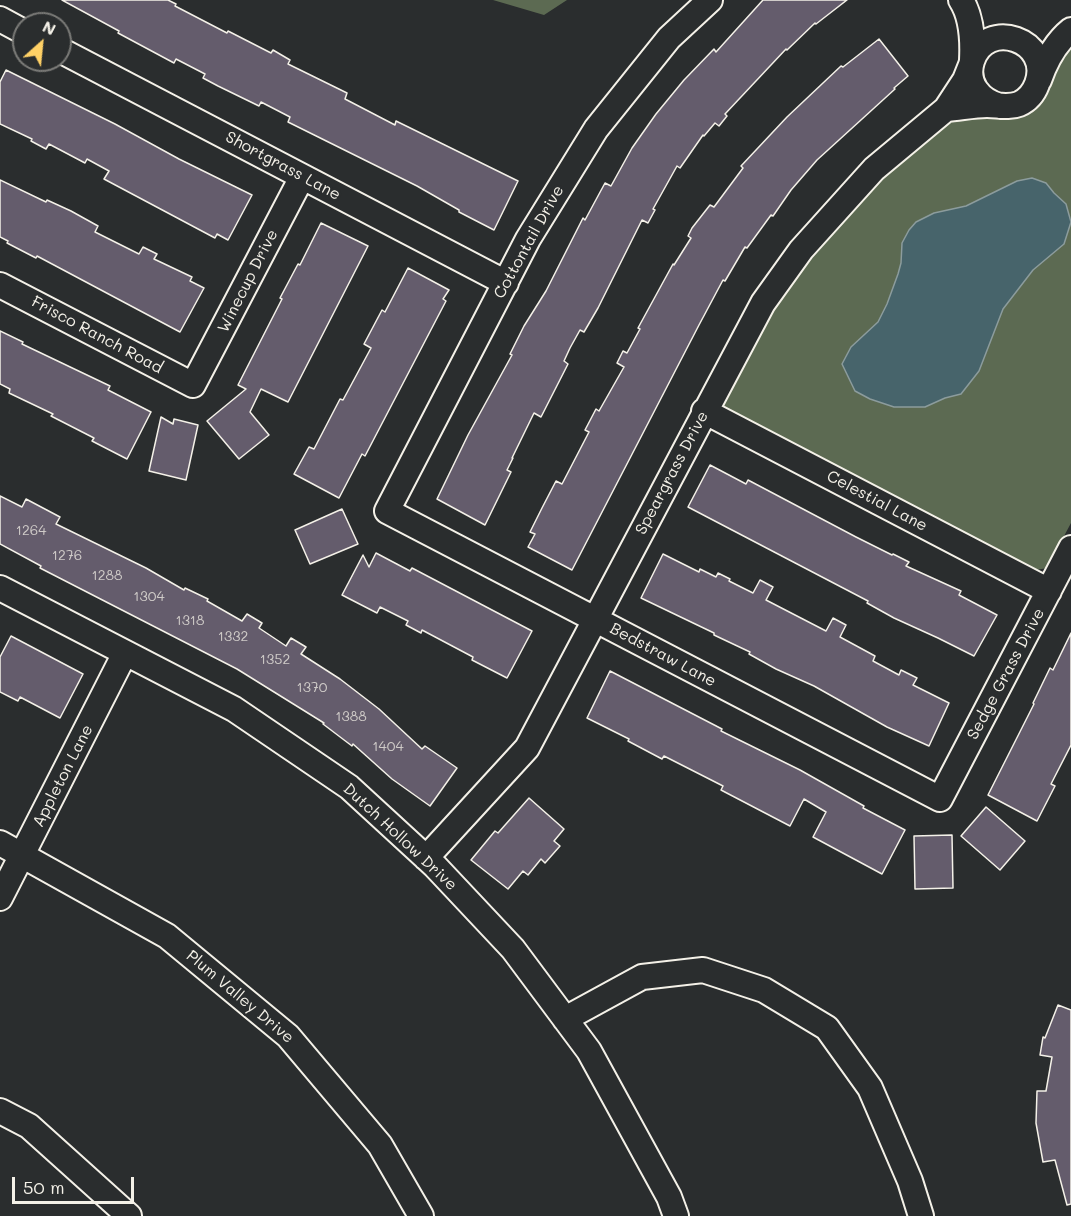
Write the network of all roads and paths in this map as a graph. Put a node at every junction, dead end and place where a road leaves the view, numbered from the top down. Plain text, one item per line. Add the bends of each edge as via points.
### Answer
1 (710, 0) edge
2 (964, 5) edge
3 (1068, 32) edge
4 (1008, 38) junction
5 (72, 56) edge
6 (972, 62) junction
7 (1038, 81) junction
8 (1000, 106) junction
9 (946, 110) junction
10 (302, 177) junction
11 (506, 283) junction
12 (0, 285) edge
13 (193, 386) joint
14 (704, 411) junction
15 (387, 511) joint
16 (1071, 548) edge
17 (0, 588) edge
18 (1049, 591) junction
19 (595, 620) junction
20 (125, 653) junction
21 (940, 800) joint
22 (0, 843) edge
23 (23, 855) junction
24 (426, 858) junction
25 (0, 898) edge
26 (565, 1019) junction
27 (0, 1111) edge
28 (129, 1216) edge
29 (421, 1216) edge
30 (676, 1216) edge
31 (921, 1216) edge

1 - 11 street, Cottontail Drive via 669,38 596,129 528,239
2 - 4 street
2 - 6 street via 973,45
3 - 4 street
3 - 7 street
4 - 6 street via 982,45
4 - 7 street via 1026,44 1034,53 1040,69
5 - 10 street, Shortgrass Lane
6 - 8 street via 970,77 977,93
6 - 9 street, Speargrass Drive
7 - 8 street via 1025,100
8 - 9 street
9 - 14 street, Speargrass Drive via 873,169 801,250 763,303
10 - 11 street, Shortgrass Lane
10 - 13 street, Winecup Drive
11 - 15 street, Cottontail Drive
12 - 13 street, Frisco Ranch Road
14 - 18 street, Celestial Lane
14 - 19 street, Speargrass Drive
15 - 19 street, Bedstraw Lane
16 - 18 street, Sedge Grass Drive
17 - 20 street, Dutch Hollow Drive
18 - 21 street, Sedge Grass Drive
19 - 21 street, Bedstraw Lane
19 - 24 street, Speargrass Drive via 527,748
20 - 23 street, Appleton Lane
20 - 24 street, Dutch Hollow Drive via 234,709 349,787
22 - 23 street, Plum Valley Drive
23 - 25 street, Appleton Lane
23 - 29 street, Plum Valley Drive via 167,936 288,1036 380,1145
24 - 26 street, Dutch Hollow Drive via 513,949
26 - 30 street, Dutch Hollow Drive via 589,1051
26 - 31 street via 642,977 703,970 764,990 827,1028 870,1088
27 - 28 street via 29,1126

